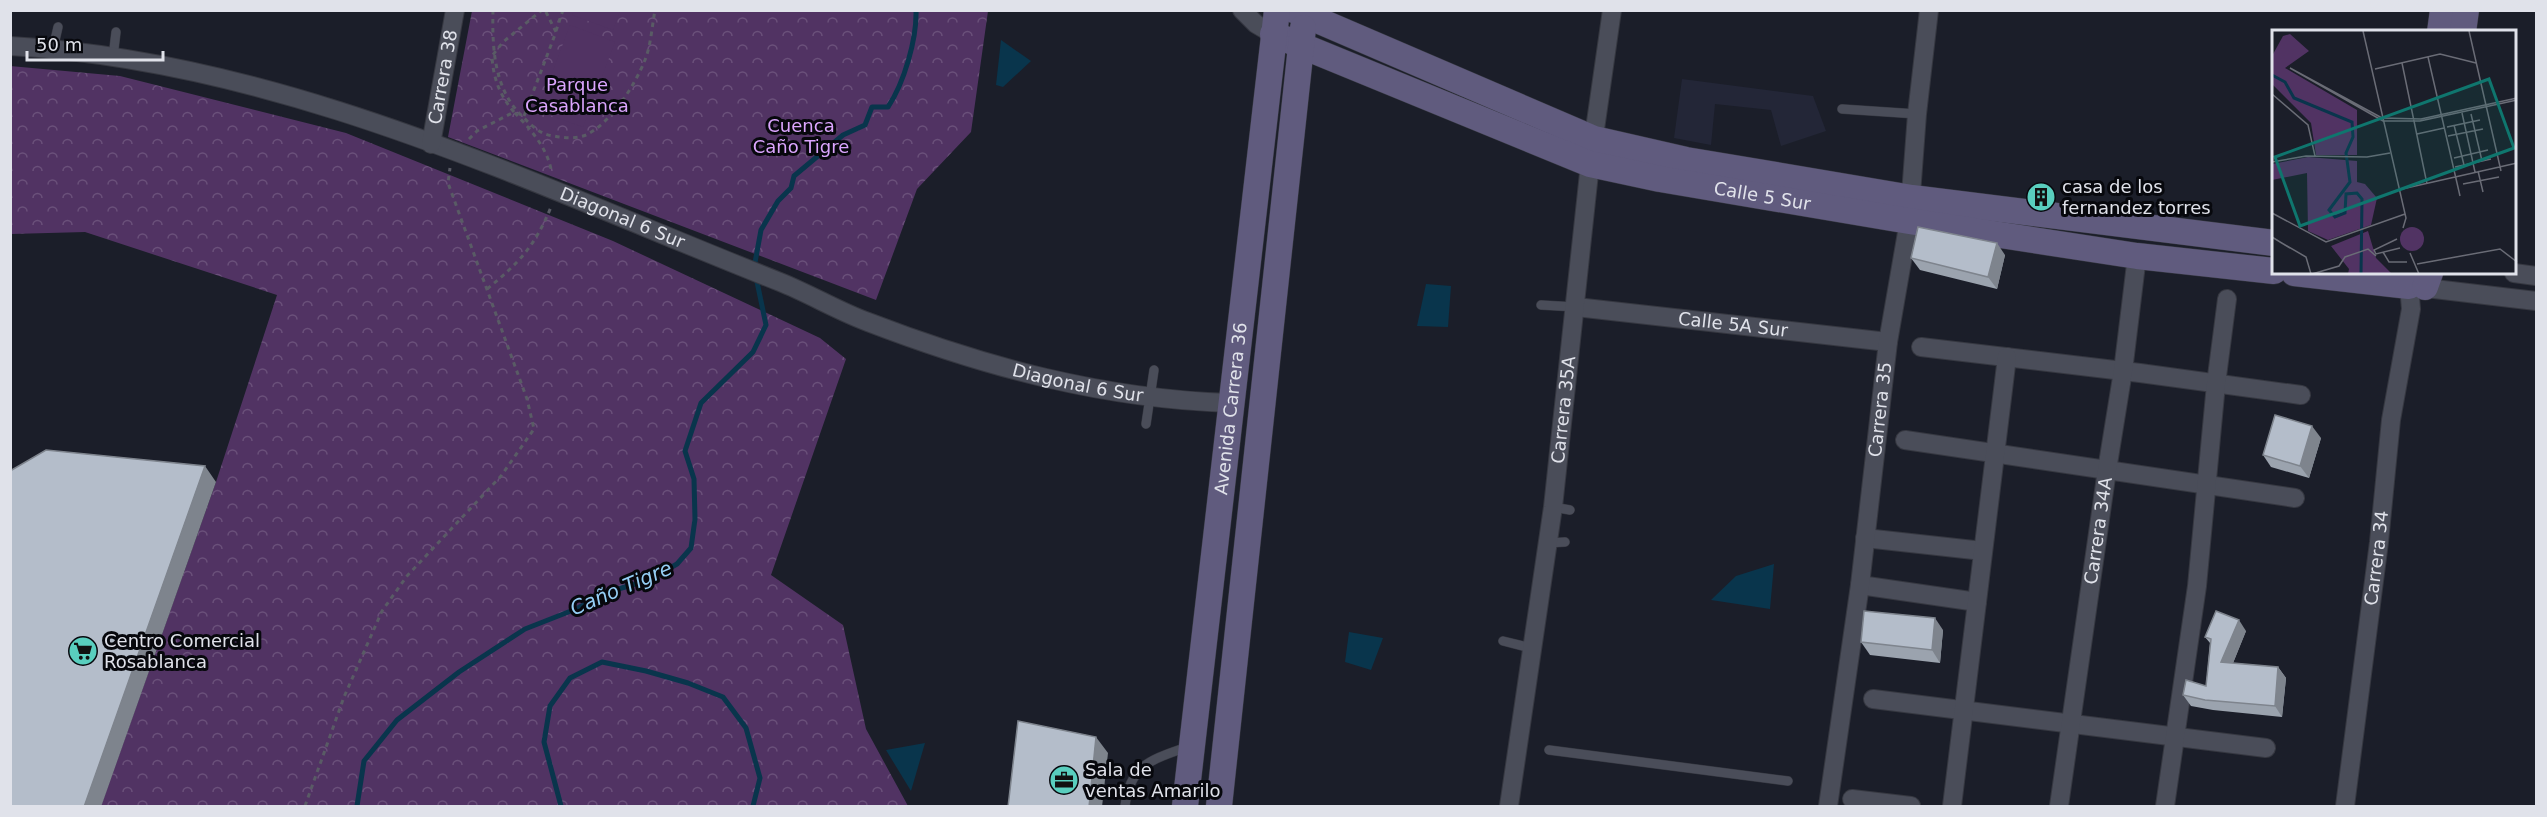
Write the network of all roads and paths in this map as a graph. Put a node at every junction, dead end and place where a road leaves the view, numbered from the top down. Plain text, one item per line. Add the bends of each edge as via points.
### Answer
1 (455, 10) edge
2 (492, 10) edge
3 (543, 10) edge
4 (563, 10) edge
5 (655, 10) edge
6 (1242, 10) edge
7 (1612, 10) edge
8 (1929, 10) edge
9 (2443, 10) edge
10 (2466, 10) edge
11 (1301, 12) edge
12 (1274, 22) edge
13 (58, 27) dead end
14 (2440, 30) edge
15 (2463, 30) edge
16 (116, 32) dead end
17 (556, 32) junction
18 (1300, 45) junction
19 (10, 46) edge
20 (53, 49) junction
21 (494, 54) junction
22 (113, 57) junction
23 (1842, 110) dead end
24 (514, 112) junction
25 (1917, 114) junction
26 (522, 119) junction
27 (1594, 139) junction
28 (431, 144) junction
29 (453, 152) junction
30 (1590, 164) junction
31 (557, 193) junction
32 (1910, 210) junction
33 (2272, 243) edge
34 (2137, 256) junction
35 (2272, 271) edge
36 (2517, 273) edge
37 (2303, 274) edge
38 (2536, 276) edge
39 (2417, 286) edge
40 (487, 289) junction
41 (2227, 299) dead end
42 (2536, 301) edge
43 (1541, 305) dead end
44 (1576, 307) junction
45 (1888, 342) junction
46 (1921, 347) dead end
47 (2007, 357) junction
48 (1154, 370) dead end
49 (2123, 371) junction
50 (2216, 384) junction
51 (2301, 395) dead end
52 (1150, 397) junction
53 (1230, 403) junction
54 (1146, 424) dead end
55 (1905, 440) dead end
56 (1996, 455) junction
57 (2106, 470) junction
58 (2206, 484) junction
59 (2295, 498) dead end
60 (1865, 538) junction
61 (1983, 551) junction
62 (1860, 585) junction
63 (1977, 602) junction
64 (1503, 641) dead end
65 (1531, 648) junction
66 (1873, 699) dead end
67 (1963, 710) junction
68 (2071, 722) junction
69 (2175, 736) junction
70 (1192, 745) junction
71 (2266, 748) dead end
72 (1549, 750) dead end
73 (1788, 781) dead end
74 (1852, 799) dead end
75 (305, 807) edge
76 (1125, 807) edge
77 (1185, 807) edge
78 (1219, 807) edge
79 (1509, 807) edge
80 (1828, 807) edge
81 (1911, 807) edge
82 (1952, 807) edge
83 (2059, 807) edge
84 (2165, 807) edge
85 (2345, 807) edge

1 - 28 street, Carrera 38
2 - 21 path
3 - 17 path
3 - 21 path
4 - 17 path
5 - 26 path via 645,60 613,114 585,135 567,138 547,135
6 - 12 street via 1256,24
7 - 27 street, Carrera 35A
8 - 25 street, Carrera 35
9 - 14 street
10 - 15 street
11 - 18 street, Avenida Carrera 36
11 - 27 street, Calle 5 Sur
12 - 18 street, Calle 5 Sur
12 - 53 street, Avenida Carrera 36
13 - 20 lane
16 - 22 lane
17 - 26 path
18 - 30 street, Calle 5 Sur
18 - 78 street, Avenida Carrera 36
19 - 20 street, Diagonal 6 Sur
20 - 22 street, Diagonal 6 Sur
21 - 24 path via 498,86
21 - 26 path via 509,101
22 - 28 street, Diagonal 6 Sur via 175,67 330,107
23 - 25 lane
24 - 26 path
24 - 29 path via 477,131
25 - 32 street, Carrera 35
26 - 31 path via 549,160
27 - 30 street, Carrera 35A
27 - 32 street, Calle 5 Sur
28 - 29 street, Diagonal 6 Sur
29 - 31 street, Diagonal 6 Sur
29 - 40 path via 448,183
30 - 32 street, Calle 5 Sur via 1660,179
30 - 44 street, Carrera 35A
31 - 40 path via 540,234 513,268
31 - 52 street, Diagonal 6 Sur via 785,284 866,322 965,358 1070,384
32 - 33 street, Calle 5 Sur
32 - 34 street, Calle 5 Sur
32 - 45 street, Carrera 35
34 - 35 street, Calle 5 Sur
34 - 49 street, Carrera 34A
36 - 38 street
37 - 39 street
39 - 42 street
39 - 85 street, Carrera 34 via 2391,420
40 - 75 path via 534,429 501,476 407,576 382,611 344,697
41 - 50 street
43 - 44 lane
44 - 45 street, Calle 5A Sur
44 - 65 street, Carrera 35A via 1557,543
45 - 60 street, Carrera 35
46 - 47 street
47 - 49 street
47 - 56 street
48 - 52 lane
49 - 50 street
49 - 57 street, Carrera 34A
50 - 51 street
50 - 58 street
52 - 53 street, Diagonal 6 Sur
52 - 54 lane
53 - 70 street, Avenida Carrera 36
55 - 56 street
56 - 57 street
56 - 61 street
57 - 58 street
57 - 68 street, Carrera 34A
58 - 59 street
58 - 69 street via 2197,586
60 - 61 street
60 - 62 street, Carrera 35
61 - 63 street
62 - 63 street
62 - 80 street, Carrera 35
63 - 67 street
64 - 65 lane
65 - 79 street, Carrera 35A
66 - 67 street
67 - 68 street
67 - 82 street
68 - 69 street
68 - 83 street, Carrera 34A
69 - 71 street
69 - 84 street
70 - 76 lane via 1152,760 1132,777
70 - 77 street, Avenida Carrera 36
72 - 73 lane
74 - 81 street

